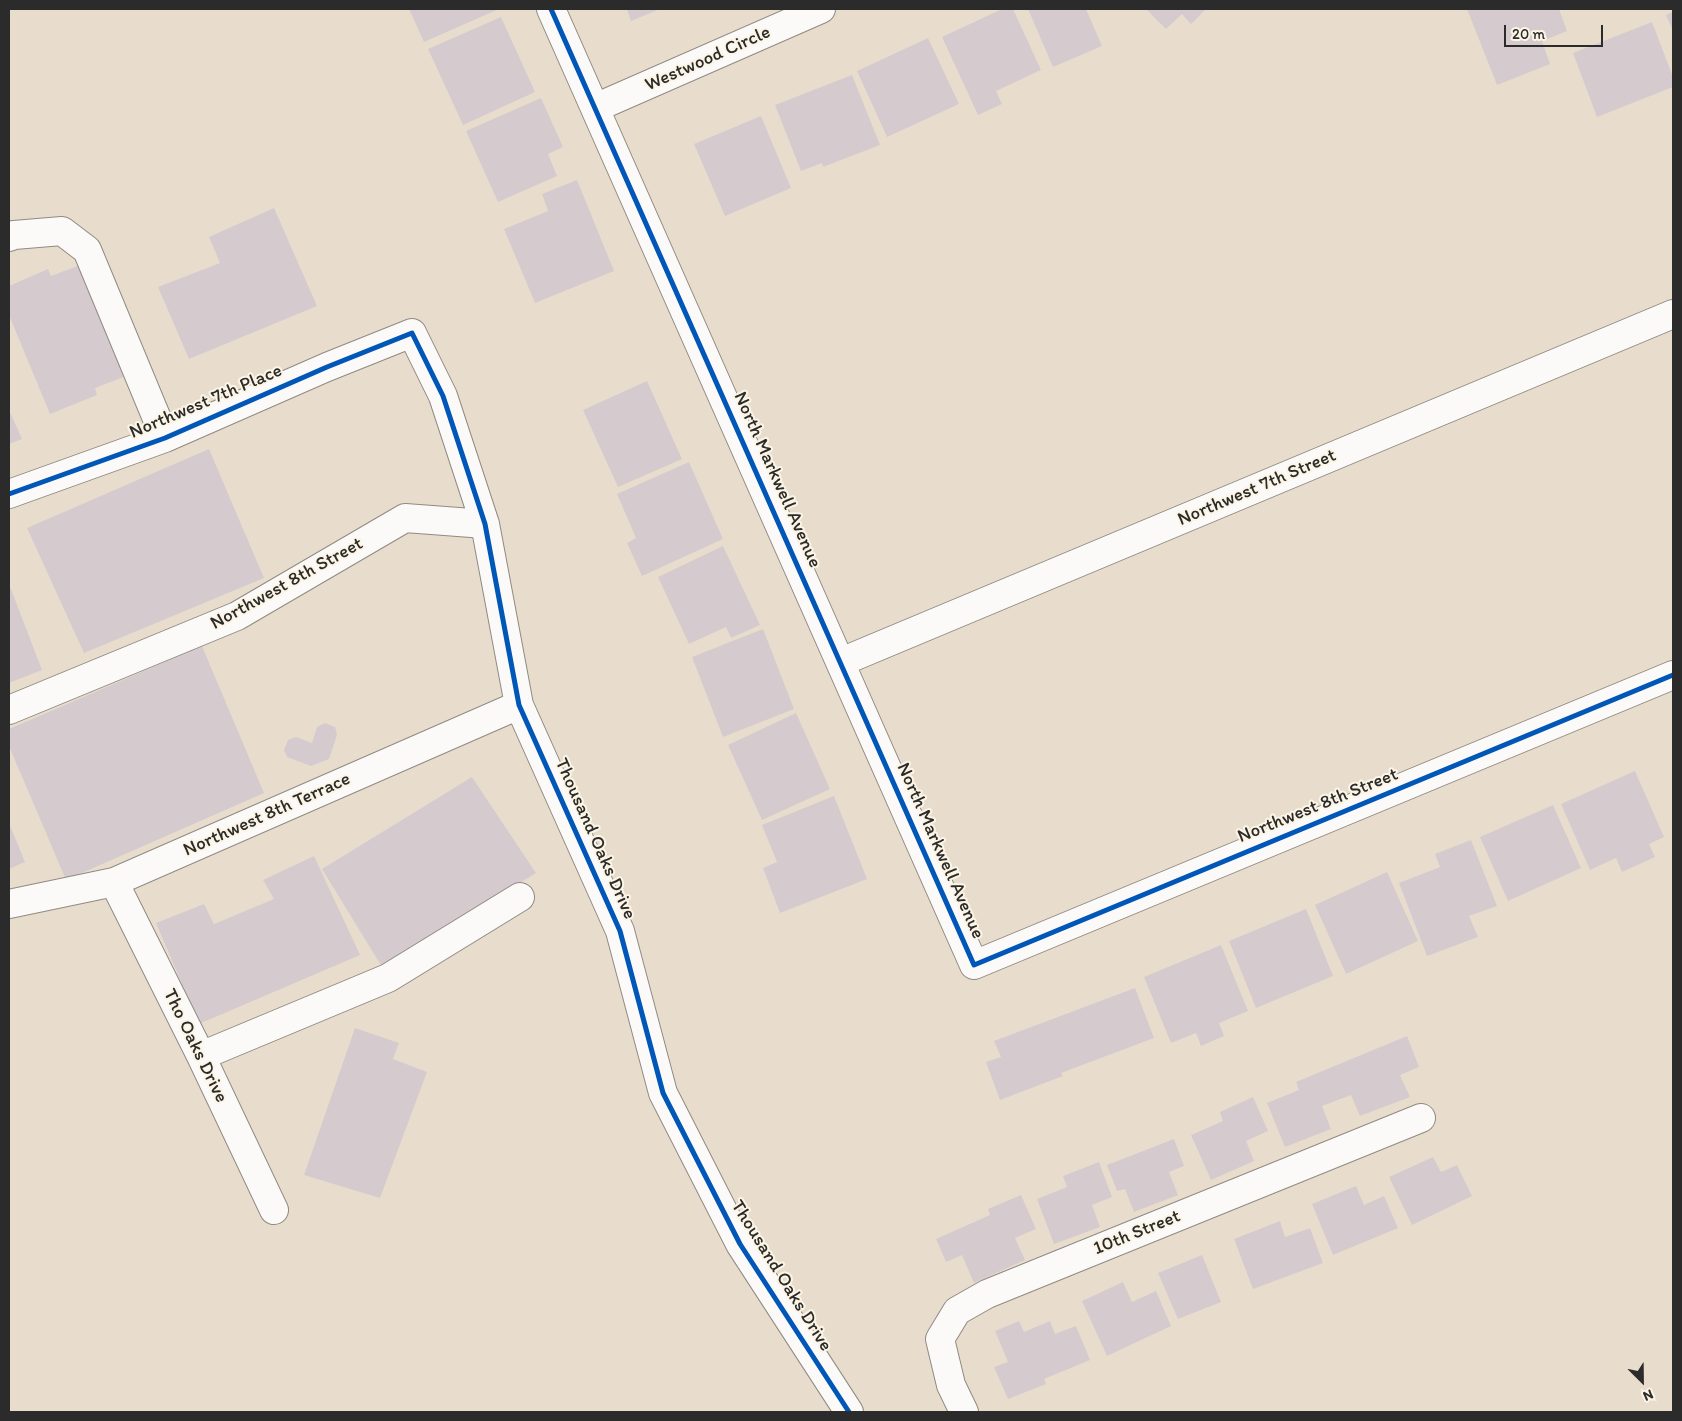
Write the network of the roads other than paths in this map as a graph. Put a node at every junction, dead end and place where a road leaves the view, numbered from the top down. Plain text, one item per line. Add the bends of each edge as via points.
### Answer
1 (551, 9) edge
2 (821, 9) edge
3 (595, 108) junction
4 (9, 237) edge
5 (1673, 314) edge
6 (412, 333) joint
7 (165, 438) junction
8 (9, 494) edge
9 (485, 524) junction
10 (841, 662) junction
11 (1673, 675) edge
12 (519, 705) junction
13 (9, 710) edge
14 (114, 882) junction
15 (520, 898) dead end
16 (9, 904) edge
17 (974, 964) joint
18 (201, 1056) junction
19 (1421, 1118) dead end
20 (274, 1210) dead end
21 (849, 1412) edge
22 (964, 1412) edge

1 - 3 street, North Markwell Avenue
2 - 3 street, Westwood Circle
3 - 10 street, North Markwell Avenue
4 - 7 street via 62,231 87,250
5 - 10 street, Northwest 7th Street
6 - 7 street, Northwest 7th Place
6 - 9 street, Thousand Oaks Drive via 443,396
7 - 8 street, Northwest 7th Place
9 - 12 street, Thousand Oaks Drive
9 - 13 street, Northwest 8th Street via 405,518 237,616
10 - 17 street, North Markwell Avenue
11 - 17 street, Northwest 8th Street
12 - 14 street, Northwest 8th Terrace
12 - 21 street, Thousand Oaks Drive via 620,931 663,1093 740,1244
14 - 16 street, Northwest 8th Terrace
14 - 18 street, Tho Oaks Drive
15 - 18 street via 388,978
18 - 20 street, Tho Oaks Drive
19 - 22 street, 10th Street via 987,1294 957,1311 940,1339 951,1385

